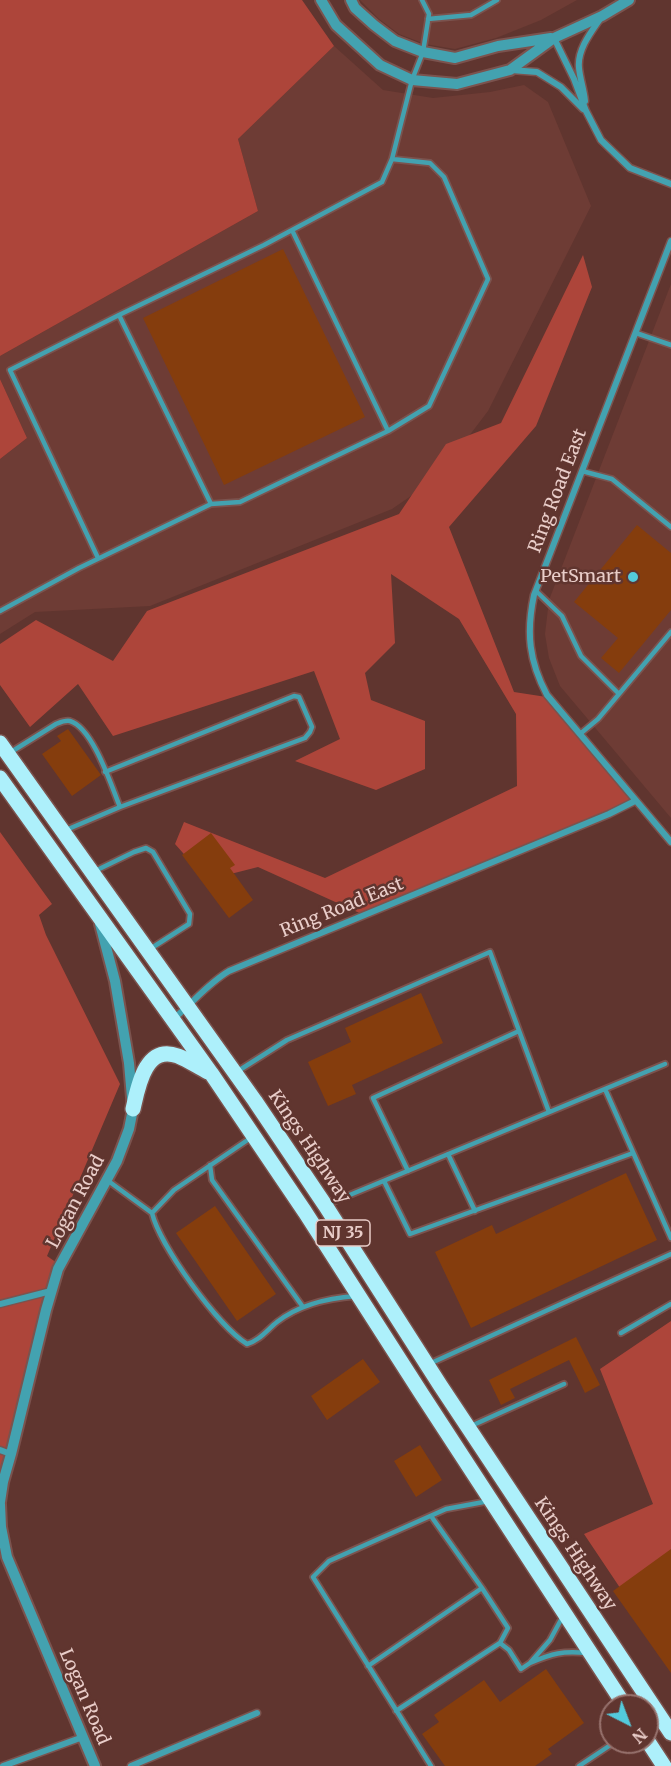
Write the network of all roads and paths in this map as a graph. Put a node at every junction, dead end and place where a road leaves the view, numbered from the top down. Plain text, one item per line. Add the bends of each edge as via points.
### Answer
1 (321, 0) edge
2 (351, 0) edge
3 (422, 0) edge
4 (497, 0) edge
5 (629, 0) edge
6 (602, 16) junction
7 (428, 19) junction
8 (554, 38) junction
9 (423, 52) junction
10 (510, 70) junction
11 (412, 80) junction
12 (586, 111) junction
13 (392, 159) junction
14 (671, 184) edge
15 (292, 230) junction
16 (671, 241) edge
17 (119, 315) junction
18 (636, 333) junction
19 (671, 345) edge
20 (388, 430) junction
21 (582, 471) junction
22 (211, 504) junction
23 (671, 527) edge
24 (98, 558) junction
25 (536, 591) junction
26 (0, 611) edge
27 (671, 632) edge
28 (619, 694) junction
29 (580, 734) junction
30 (4, 749) edge
31 (105, 772) junction
32 (0, 778) edge
33 (636, 801) junction
34 (120, 807) junction
35 (64, 831) junction
36 (671, 842) edge
37 (92, 873) junction
38 (98, 915) junction
39 (148, 951) junction
40 (188, 1007) junction
41 (172, 1020) junction
42 (519, 1031) junction
43 (665, 1064) dead end
44 (235, 1073) junction
45 (210, 1074) junction
46 (605, 1089) junction
47 (133, 1109) junction
48 (549, 1112) junction
49 (253, 1136) junction
50 (633, 1153) junction
51 (448, 1154) junction
52 (210, 1165) junction
53 (408, 1171) junction
54 (107, 1180) junction
55 (384, 1180) junction
56 (325, 1205) junction
57 (475, 1211) junction
58 (152, 1213) junction
59 (671, 1238) edge
60 (671, 1254) edge
61 (51, 1291) junction
62 (359, 1296) junction
63 (0, 1304) edge
64 (671, 1304) edge
65 (303, 1307) junction
66 (621, 1333) dead end
67 (427, 1365) junction
68 (564, 1384) dead end
69 (468, 1427) junction
70 (0, 1450) edge
71 (11, 1454) junction
72 (492, 1500) junction
73 (0, 1503) edge
74 (431, 1516) junction
75 (482, 1588) junction
76 (565, 1614) junction
77 (500, 1643) junction
78 (591, 1653) junction
79 (530, 1663) junction
80 (368, 1666) junction
81 (617, 1694) edge
82 (396, 1711) junction
83 (257, 1713) dead end
84 (671, 1733) edge
85 (82, 1737) junction
86 (599, 1753) edge
87 (3, 1766) edge
88 (95, 1766) edge
89 (131, 1766) edge
90 (431, 1766) edge
91 (579, 1766) edge

1 - 11 street via 336,25 380,65
2 - 9 street via 368,20 395,41
3 - 7 lane
4 - 7 lane via 471,15
5 - 6 street
6 - 8 street
6 - 12 street via 578,66
7 - 9 lane
8 - 9 street via 498,46 455,58
8 - 10 street
8 - 12 street
9 - 11 lane
10 - 11 street via 457,84
10 - 12 street via 537,72 561,87
11 - 13 lane
12 - 14 street via 601,140 630,168
13 - 15 lane via 382,182
13 - 20 lane via 430,163 444,177 488,279 429,406
15 - 17 lane
15 - 20 lane
16 - 18 street, Ring Road East
17 - 22 lane
17 - 24 lane via 10,370
18 - 19 lane
18 - 21 street, Ring Road East
20 - 22 lane via 240,502
21 - 23 lane via 612,479
21 - 25 street, Ring Road East
22 - 24 lane
24 - 26 lane
25 - 28 lane via 562,616 581,656
25 - 29 street, Ring Road East via 529,624 534,662 547,695
27 - 28 lane
28 - 29 lane
29 - 33 street, Ring Road East
30 - 31 lane via 70,721 89,738
30 - 35 main road, Kings Highway / NJ 35
31 - 34 lane
31 - 34 lane via 294,696 312,727 304,738
32 - 38 main road, NJ 35
33 - 36 street, Ring Road East
33 - 40 street, Ring Road East via 229,971
34 - 35 lane
35 - 37 main road, Kings Highway / NJ 35
37 - 39 main road, Kings Highway / NJ 35
37 - 39 lane via 134,852 146,848 153,852 190,914 189,924
38 - 41 main road, NJ 35
38 - 47 street, Logan Road via 115,981
39 - 40 main road, Kings Highway / NJ 35
40 - 41 street, Ring Road East
40 - 44 main road, Kings Highway / NJ 35
41 - 45 main road, NJ 35
42 - 44 lane via 490,952 287,1040
42 - 48 lane
42 - 53 lane via 373,1098
43 - 46 lane
44 - 56 main road, Kings Highway / NJ 35
45 - 47 main road via 177,1056 158,1056 145,1068
45 - 49 main road, NJ 35
46 - 48 lane
46 - 50 lane
47 - 54 street, Logan Road
48 - 51 lane
49 - 52 lane
49 - 62 main road, NJ 35
50 - 57 lane
50 - 59 lane
51 - 53 lane
51 - 57 lane
52 - 58 lane via 174,1190
52 - 65 lane via 212,1180
53 - 55 lane
54 - 58 lane
54 - 61 street, Logan Road via 58,1269
55 - 56 lane
55 - 57 lane via 410,1234
56 - 67 main road, Kings Highway / NJ 35
58 - 65 lane via 178,1265 236,1337 247,1344
60 - 67 lane
61 - 63 street
61 - 71 street, Logan Road
62 - 65 lane via 330,1298
62 - 72 main road, NJ 35
64 - 66 lane
67 - 69 main road, Kings Highway / NJ 35
68 - 69 lane
69 - 84 main road, Kings Highway / NJ 35
70 - 71 street
71 - 73 street, Logan Road
72 - 74 lane
72 - 76 main road, NJ 35
73 - 85 street, Logan Road via 7,1557
74 - 75 lane
74 - 80 lane via 329,1561 312,1577
75 - 77 lane via 508,1628
75 - 80 lane
76 - 78 main road, NJ 35
76 - 79 lane
77 - 79 lane via 521,1669
77 - 82 lane
78 - 79 lane via 567,1651
78 - 81 main road, NJ 35
80 - 82 lane
82 - 90 lane
83 - 89 street
85 - 87 street
85 - 88 street, Logan Road
86 - 91 lane

